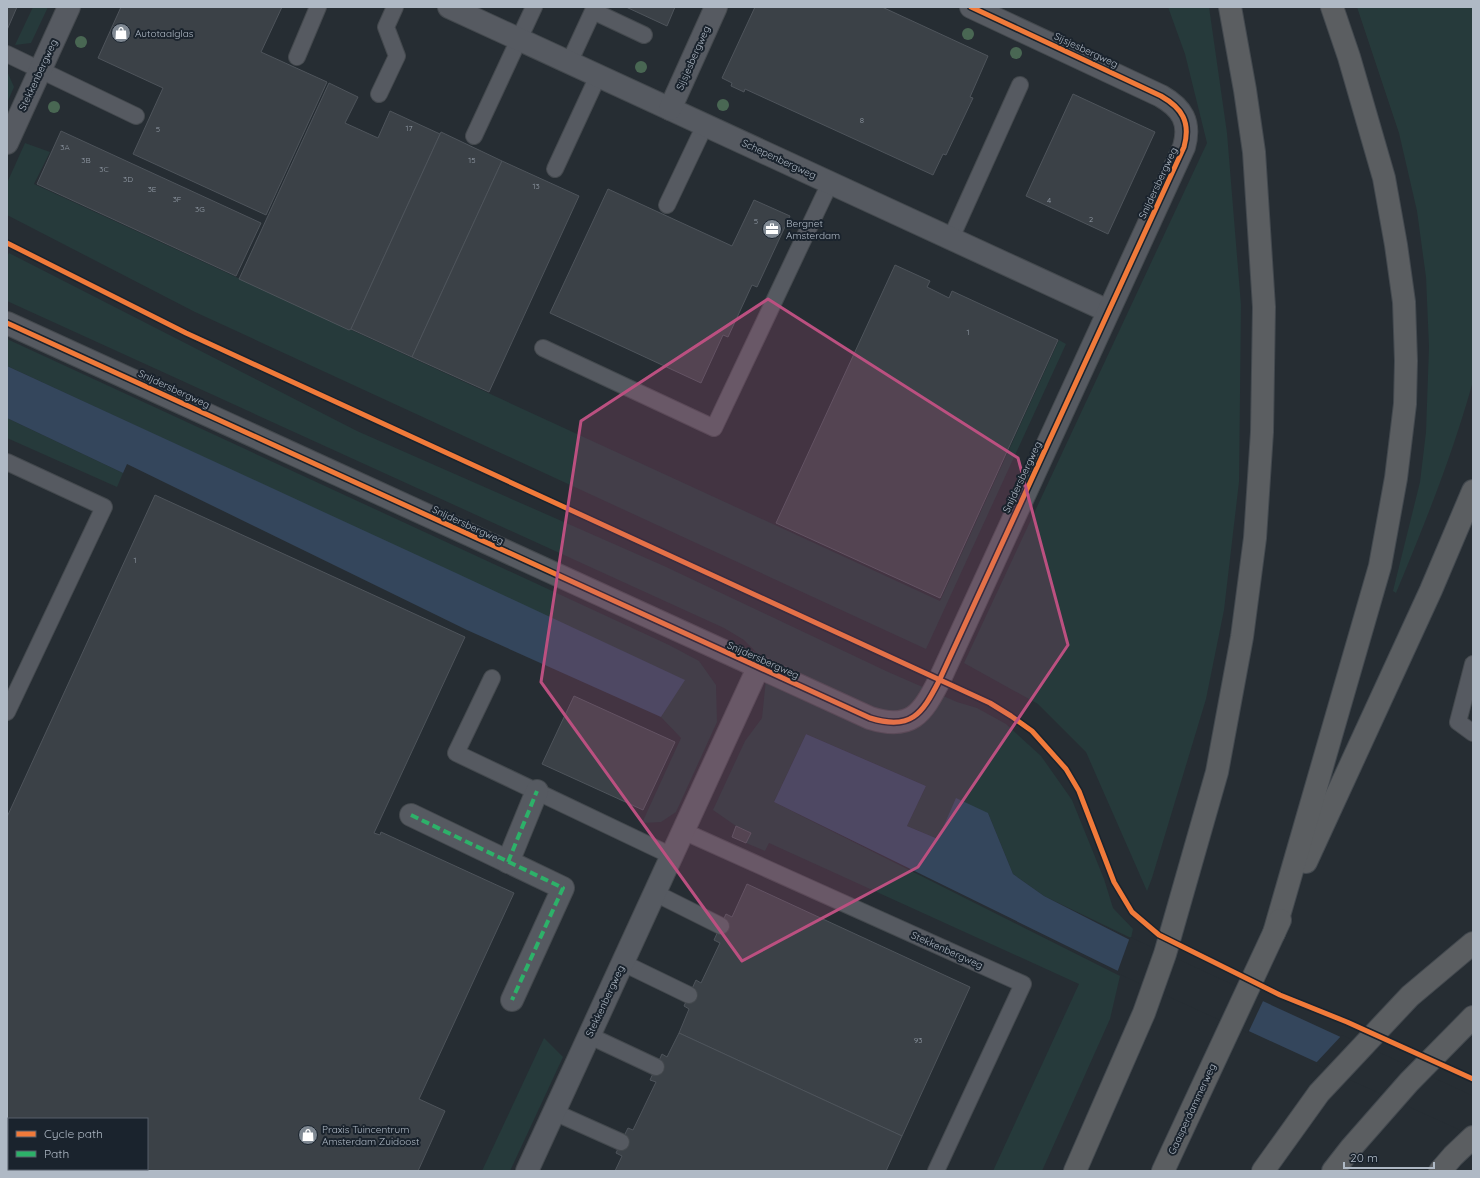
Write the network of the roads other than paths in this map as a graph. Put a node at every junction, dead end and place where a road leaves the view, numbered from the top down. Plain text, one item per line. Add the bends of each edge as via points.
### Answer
1 (70, 7) edge
2 (318, 7) edge
3 (395, 7) edge
4 (449, 7) edge
5 (534, 7) edge
6 (716, 7) edge
7 (971, 7) edge
8 (1230, 7) edge
9 (1332, 7) edge
10 (644, 35) dead end
11 (519, 39) junction
12 (7, 54) edge
13 (297, 57) dead end
14 (569, 62) junction
15 (40, 70) junction
16 (598, 76) junction
17 (1020, 85) dead end
18 (379, 94) dead end
19 (670, 109) junction
20 (136, 116) dead end
21 (1184, 120) joint
22 (705, 125) junction
23 (474, 136) dead end
24 (7, 143) edge
25 (554, 169) dead end
26 (830, 183) junction
27 (667, 205) dead end
28 (951, 238) junction
29 (1108, 311) junction
30 (7, 323) edge
31 (542, 348) dead end
32 (7, 462) edge
33 (1473, 490) edge
34 (1473, 664) edge
35 (758, 668) junction
36 (492, 678) dead end
37 (7, 712) edge
38 (1473, 733) edge
39 (537, 791) junction
40 (411, 815) dead end
41 (683, 831) junction
42 (672, 856) junction
43 (508, 862) junction
44 (655, 894) junction
45 (721, 926) dead end
46 (1274, 934) junction
47 (1473, 943) edge
48 (623, 963) junction
49 (689, 995) dead end
50 (512, 1000) dead end
51 (1470, 1020) edge
52 (590, 1036) junction
53 (656, 1068) dead end
54 (554, 1112) junction
55 (1473, 1137) edge
56 (621, 1142) dead end
57 (1447, 1163) edge
58 (527, 1171) edge
59 (936, 1171) edge
60 (1075, 1171) edge
61 (1163, 1171) edge
62 (1263, 1171) edge
63 (1333, 1171) edge

1 - 15 street, Stekkenbergweg
2 - 13 lane
3 - 18 lane via 386,28 397,56
4 - 11 street, Schepenbergweg
5 - 11 lane
6 - 19 street, Sijsjesbergweg
7 - 21 street, Sijsjesbergweg via 1161,96 1174,103
8 - 60 highway via 1255,160 1264,307 1262,432 1255,538 1242,637 1217,772 1166,954 1144,1013
9 - 46 highway via 1384,178 1404,310 1405,404 1396,478 1380,566
10 - 14 lane via 593,11
11 - 14 street, Schepenbergweg
11 - 23 lane
12 - 15 lane
14 - 16 street, Schepenbergweg
15 - 20 lane
15 - 24 street, Stekkenbergweg
16 - 19 street, Schepenbergweg
16 - 25 lane
17 - 28 lane
19 - 22 street, Schepenbergweg
21 - 29 street, Snijdersbergweg via 1187,136 1184,147
22 - 26 street, Schepenbergweg
22 - 27 lane
26 - 28 street, Schepenbergweg
26 - 31 lane via 714,428
28 - 29 street, Schepenbergweg
29 - 35 street, Snijdersbergweg via 939,680 920,713 909,719 883,722
30 - 35 street, Snijdersbergweg
32 - 37 lane via 104,507
33 - 46 highway
34 - 38 lane via 1458,722
35 - 41 street, Stekkenbergweg
36 - 39 lane via 456,753
39 - 42 lane
39 - 43 street
40 - 43 street
41 - 42 street, Stekkenbergweg
41 - 59 lane, Stekkenbergweg via 1023,984
42 - 44 street, Stekkenbergweg
43 - 50 street via 563,888
44 - 45 lane
44 - 48 street, Stekkenbergweg
46 - 61 highway, Gaasperdammerweg
47 - 62 highway via 1410,996 1319,1094
48 - 49 lane
48 - 52 street, Stekkenbergweg
51 - 63 highway via 1409,1082
52 - 53 lane
52 - 54 street, Stekkenbergweg
54 - 56 lane
54 - 58 street, Stekkenbergweg
55 - 57 highway

